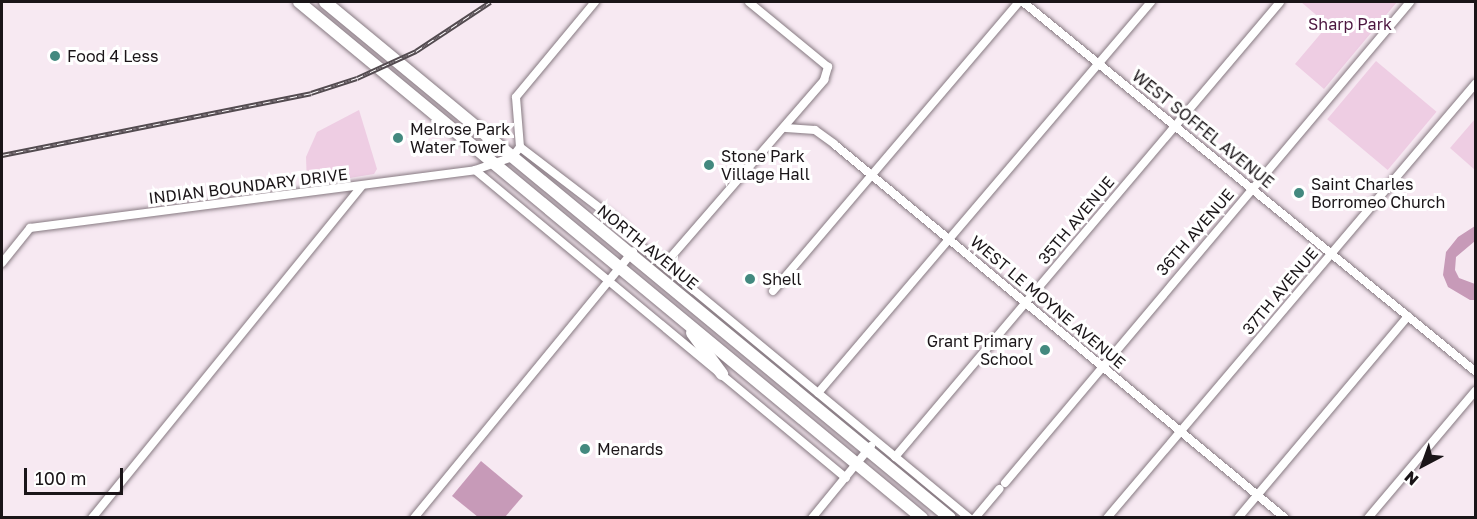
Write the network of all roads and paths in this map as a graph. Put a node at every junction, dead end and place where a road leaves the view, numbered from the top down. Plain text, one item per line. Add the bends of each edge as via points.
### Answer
1 (299, 2) edge
2 (325, 2) edge
3 (595, 2) edge
4 (749, 2) edge
5 (1021, 2) edge
6 (1151, 2) edge
7 (1280, 2) edge
8 (1410, 2) edge
9 (1099, 63) junction
10 (1476, 83) edge
11 (1175, 125) junction
12 (786, 128) junction
13 (516, 152) junction
14 (495, 163) junction
15 (476, 170) junction
16 (871, 175) junction
17 (362, 187) junction
18 (1252, 189) junction
19 (949, 239) junction
20 (634, 249) junction
21 (1331, 254) junction
22 (2, 263) edge
23 (664, 265) junction
24 (619, 267) junction
25 (608, 280) junction
26 (773, 291) dead end
27 (702, 297) junction
28 (687, 300) junction
29 (1025, 303) junction
30 (673, 311) junction
31 (1408, 316) junction
32 (743, 327) junction
33 (747, 350) junction
34 (1101, 365) junction
35 (1476, 372) edge
36 (722, 374) junction
37 (1476, 390) edge
38 (818, 393) junction
39 (1181, 431) junction
40 (872, 446) junction
41 (894, 457) junction
42 (857, 464) junction
43 (846, 478) junction
44 (1257, 494) junction
45 (92, 518) edge
46 (414, 518) edge
47 (812, 518) edge
48 (922, 518) edge
49 (950, 518) edge
50 (969, 518) edge
51 (975, 518) edge
52 (1107, 518) edge
53 (1238, 518) edge
54 (1285, 518) edge
55 (1368, 518) edge

1 - 14 main road, NORTH AVENUE
2 - 13 main road, NORTH AVENUE
3 - 13 street via 516,97
4 - 12 street via 828,68 824,80
5 - 9 street, WEST SOFFEL AVENUE
5 - 16 street
6 - 9 street
7 - 11 street, 35TH AVENUE
8 - 18 street, 36TH AVENUE
9 - 11 street, WEST SOFFEL AVENUE
9 - 19 street
10 - 21 street, 37TH AVENUE
11 - 18 street, WEST SOFFEL AVENUE
11 - 29 street, 35TH AVENUE
12 - 16 street, WEST LE MOYNE AVENUE via 815,130
12 - 23 street via 774,136
13 - 14 street, INDIAN BOUNDARY DRIVE
13 - 20 main road, NORTH AVENUE
14 - 15 street, INDIAN BOUNDARY DRIVE
14 - 24 main road, NORTH AVENUE
15 - 17 street, INDIAN BOUNDARY DRIVE
15 - 25 street
16 - 19 street, WEST LE MOYNE AVENUE
16 - 26 street
17 - 22 street, INDIAN BOUNDARY DRIVE via 30,228
17 - 45 street
18 - 21 street, WEST SOFFEL AVENUE
18 - 34 street, 36TH AVENUE
19 - 29 street, WEST LE MOYNE AVENUE
19 - 38 street
20 - 23 street, NORTH AVENUE
20 - 24 street
20 - 28 main road, NORTH AVENUE
21 - 31 street, WEST SOFFEL AVENUE
21 - 39 street, 37TH AVENUE
23 - 27 street, NORTH AVENUE
24 - 25 street
24 - 30 main road, NORTH AVENUE
25 - 36 street
25 - 46 street
27 - 28 main road
27 - 32 street, NORTH AVENUE
28 - 33 main road, NORTH AVENUE
29 - 34 street, WEST LE MOYNE AVENUE
29 - 41 street, 35TH AVENUE
30 - 36 main road
30 - 42 main road, NORTH AVENUE
31 - 35 street, WEST SOFFEL AVENUE
31 - 44 street
32 - 33 main road via 740,337
32 - 38 street, NORTH AVENUE
33 - 40 main road, NORTH AVENUE
34 - 39 street, WEST LE MOYNE AVENUE
34 - 51 street, 36TH AVENUE
36 - 43 street
37 - 55 street
38 - 40 street, NORTH AVENUE
39 - 44 street, WEST LE MOYNE AVENUE
39 - 52 street, 37TH AVENUE
40 - 41 street, NORTH AVENUE
40 - 42 street
40 - 49 main road, NORTH AVENUE
41 - 50 street, NORTH AVENUE
42 - 43 street
42 - 48 main road, NORTH AVENUE
43 - 47 street
44 - 53 street
44 - 54 street, WEST LE MOYNE AVENUE

